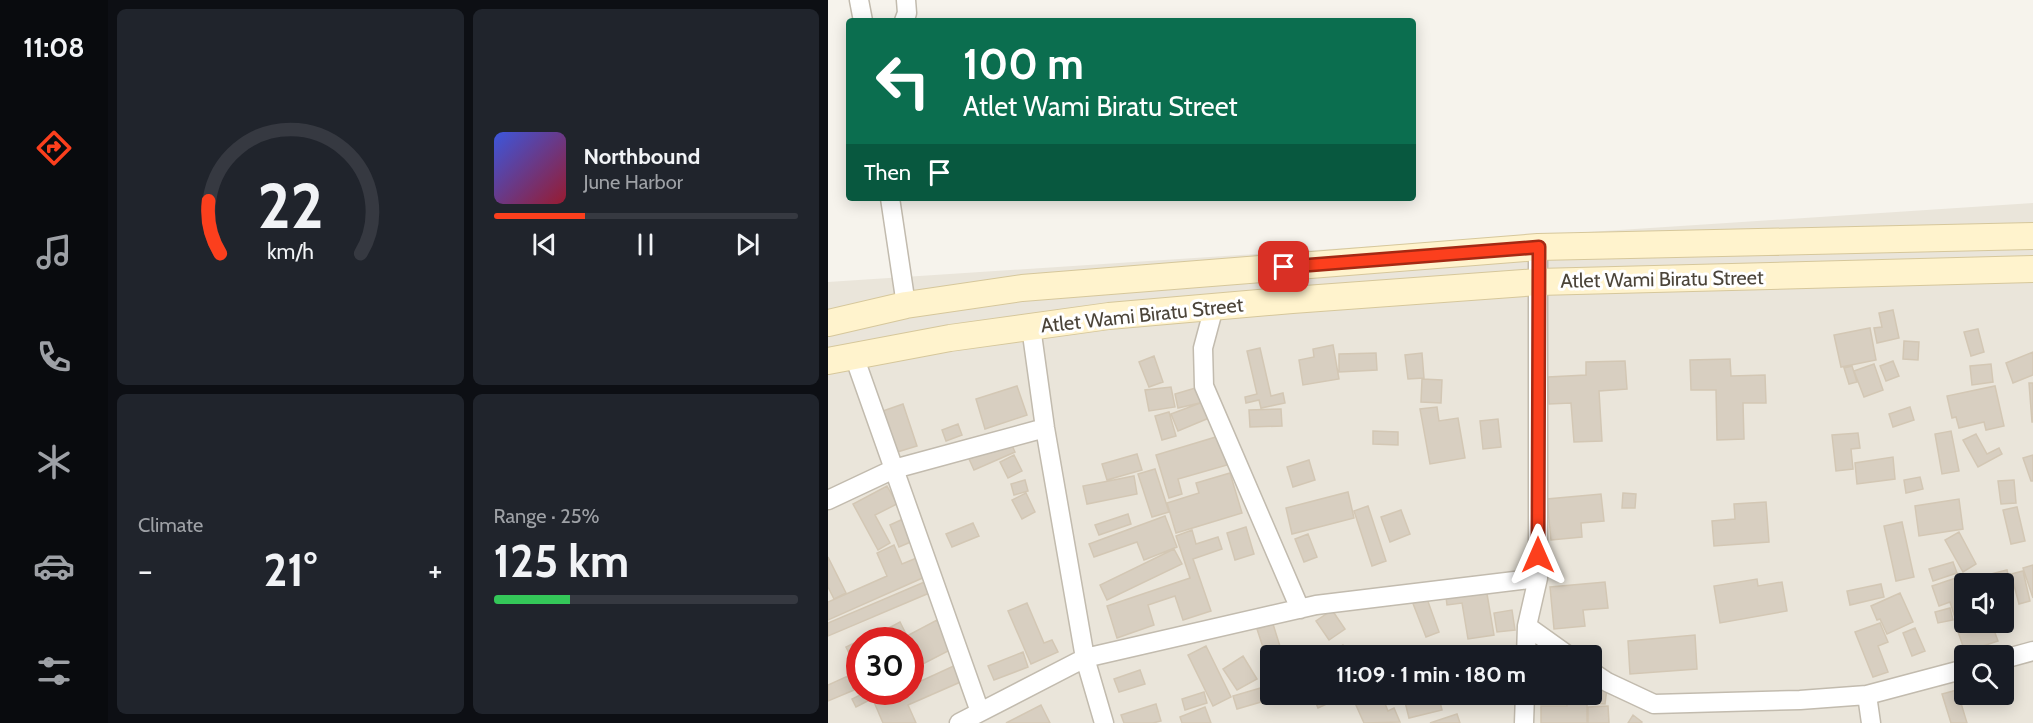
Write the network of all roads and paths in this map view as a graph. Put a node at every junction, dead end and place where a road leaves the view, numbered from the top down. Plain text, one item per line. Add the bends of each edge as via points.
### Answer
1 (860, 0) edge
2 (906, 0) edge
3 (863, 18) edge
4 (905, 18) edge
5 (890, 201) edge
6 (2033, 236) edge
7 (1539, 247) junction
8 (2033, 269) edge
9 (1538, 282) junction
10 (906, 305) junction
11 (1214, 307) junction
12 (828, 323) edge
13 (1031, 327) junction
14 (854, 356) junction
15 (828, 361) edge
16 (1045, 428) junction
17 (894, 469) junction
18 (828, 500) edge
19 (1538, 578) junction
20 (1300, 609) junction
21 (1527, 626) junction
22 (1526, 645) edge
23 (1554, 645) edge
24 (2033, 651) edge
25 (2014, 656) edge
26 (1085, 658) junction
27 (1954, 672) edge
28 (1602, 679) edge
29 (1867, 695) junction
30 (1525, 705) edge
31 (980, 712) junction
32 (959, 723) edge
33 (1104, 723) edge
34 (1524, 723) edge
35 (1871, 723) edge

1 - 3 street
2 - 4 street
5 - 10 street
6 - 7 main road, Atlet Wami Biratu Street
7 - 9 street
7 - 10 main road, Atlet Wami Biratu Street via 1022,288
8 - 9 main road, Atlet Wami Biratu Street
9 - 11 main road, Atlet Wami Biratu Street
9 - 19 street
10 - 12 main road, Atlet Wami Biratu Street
11 - 13 main road, Atlet Wami Biratu Street
11 - 20 street via 1203,348 1204,386
13 - 14 main road, Atlet Wami Biratu Street
13 - 16 street
14 - 15 main road, Atlet Wami Biratu Street
14 - 17 street
16 - 17 street
16 - 26 street
17 - 18 street
17 - 31 street
19 - 20 street
19 - 21 street
20 - 26 street
21 - 22 street
21 - 23 street
24 - 25 street
26 - 31 street
26 - 33 street
27 - 29 street
28 - 29 street via 1654,705
29 - 35 street
30 - 34 street
31 - 32 street

